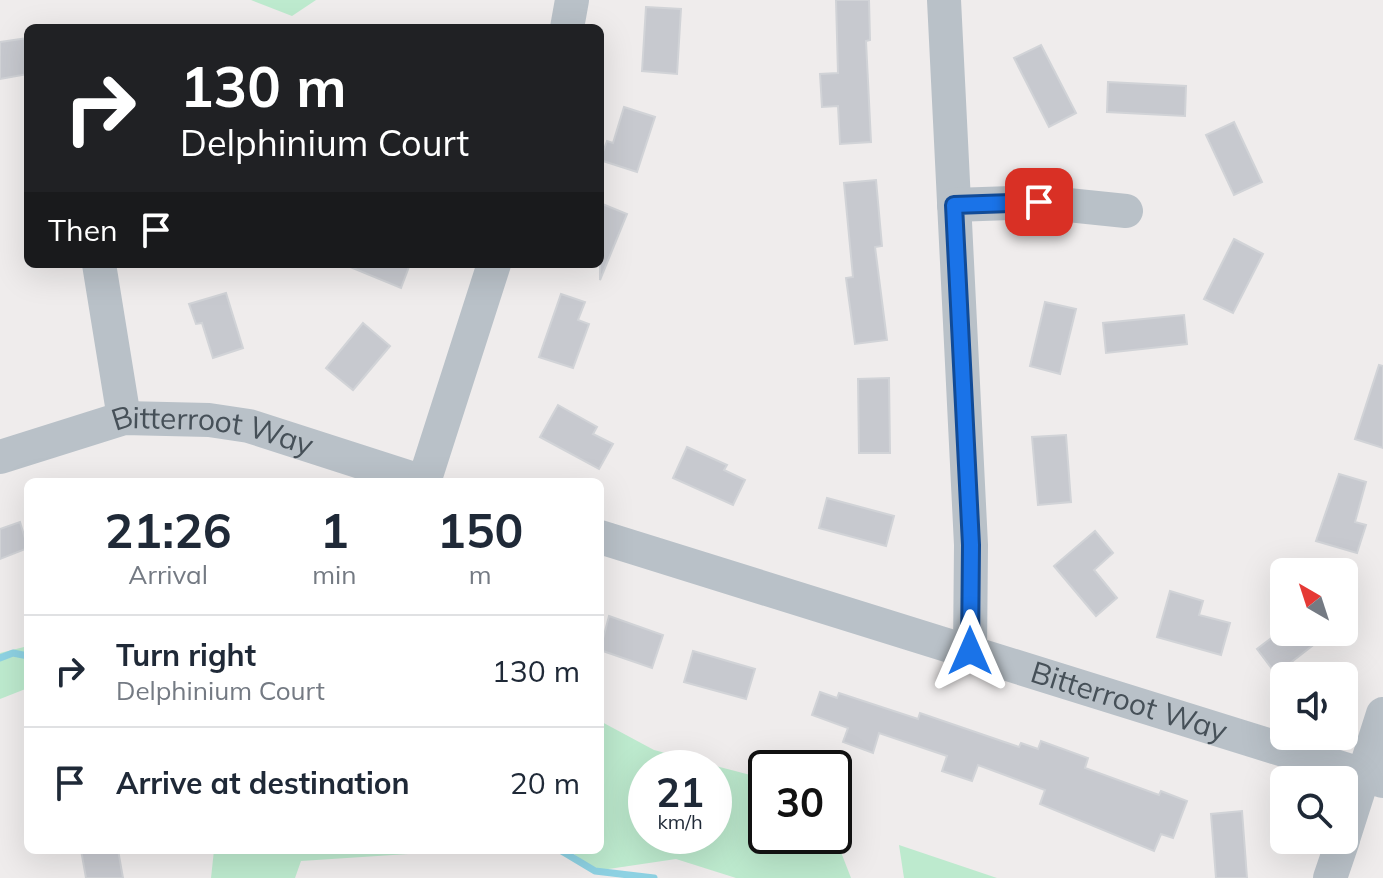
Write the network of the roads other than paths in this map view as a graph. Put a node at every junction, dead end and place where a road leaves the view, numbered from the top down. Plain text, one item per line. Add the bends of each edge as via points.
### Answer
1 (572, 0) edge
2 (944, 0) edge
3 (568, 24) edge
4 (954, 205) junction
5 (1126, 211) dead end
6 (100, 268) edge
7 (493, 268) edge
8 (124, 418) junction
9 (0, 457) edge
10 (412, 478) edge
11 (425, 478) edge
12 (604, 538) edge
13 (970, 651) junction
14 (1383, 714) edge
15 (1374, 778) edge
16 (1358, 809) edge
17 (1338, 854) edge
18 (1330, 878) edge

1 - 3 street
2 - 4 street
4 - 5 street via 1039,202
4 - 13 street via 971,545
6 - 8 street
7 - 11 street
8 - 9 street, Bitterroot Way
8 - 10 street, Bitterroot Way via 249,426
12 - 13 street, Bitterroot Way
13 - 15 street, Bitterroot Way
14 - 15 street
15 - 16 street
17 - 18 street

